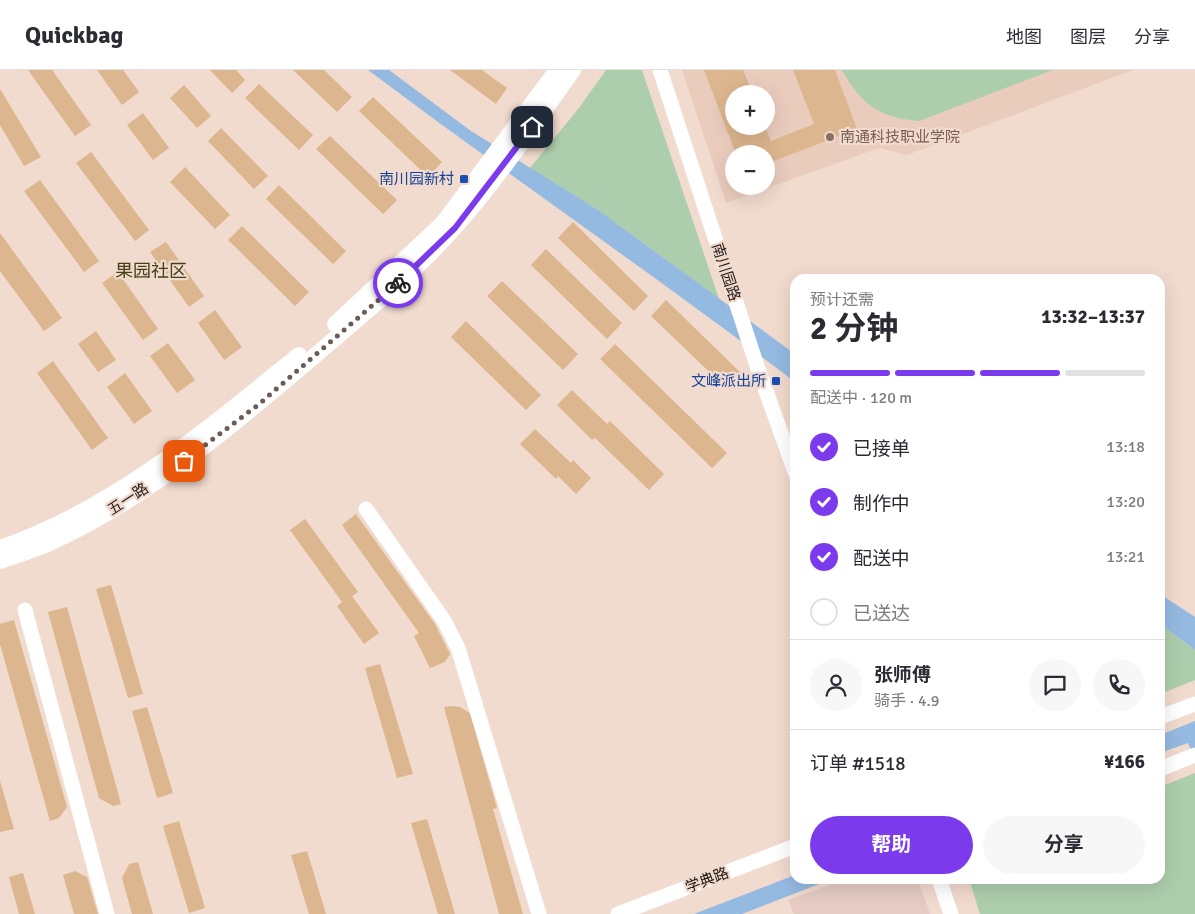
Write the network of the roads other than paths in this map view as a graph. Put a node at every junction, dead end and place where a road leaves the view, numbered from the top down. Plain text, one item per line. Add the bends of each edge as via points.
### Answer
1 (557, 70) edge
2 (573, 70) edge
3 (660, 70) edge
4 (509, 148) junction
5 (493, 169) junction
6 (790, 458) edge
7 (366, 509) dead end
8 (0, 548) edge
9 (0, 561) edge
10 (25, 610) dead end
11 (1195, 704) edge
12 (1165, 715) edge
13 (1193, 756) edge
14 (1165, 767) edge
15 (790, 848) edge
16 (942, 884) edge
17 (107, 914) edge
18 (539, 914) edge
19 (618, 914) edge
20 (951, 914) edge

1 - 4 main road, 五一路
2 - 4 main road, 五一路
3 - 6 street, 南川园路
4 - 5 main road, 五一路
5 - 8 main road, 五一路 via 436,229 310,346 168,459 99,501
5 - 9 main road, 五一路 via 455,228 258,405 169,472 88,524 52,542
7 - 18 street via 445,622 458,648
10 - 17 street
11 - 12 street
13 - 14 street
15 - 19 street, 学典路
16 - 20 street

